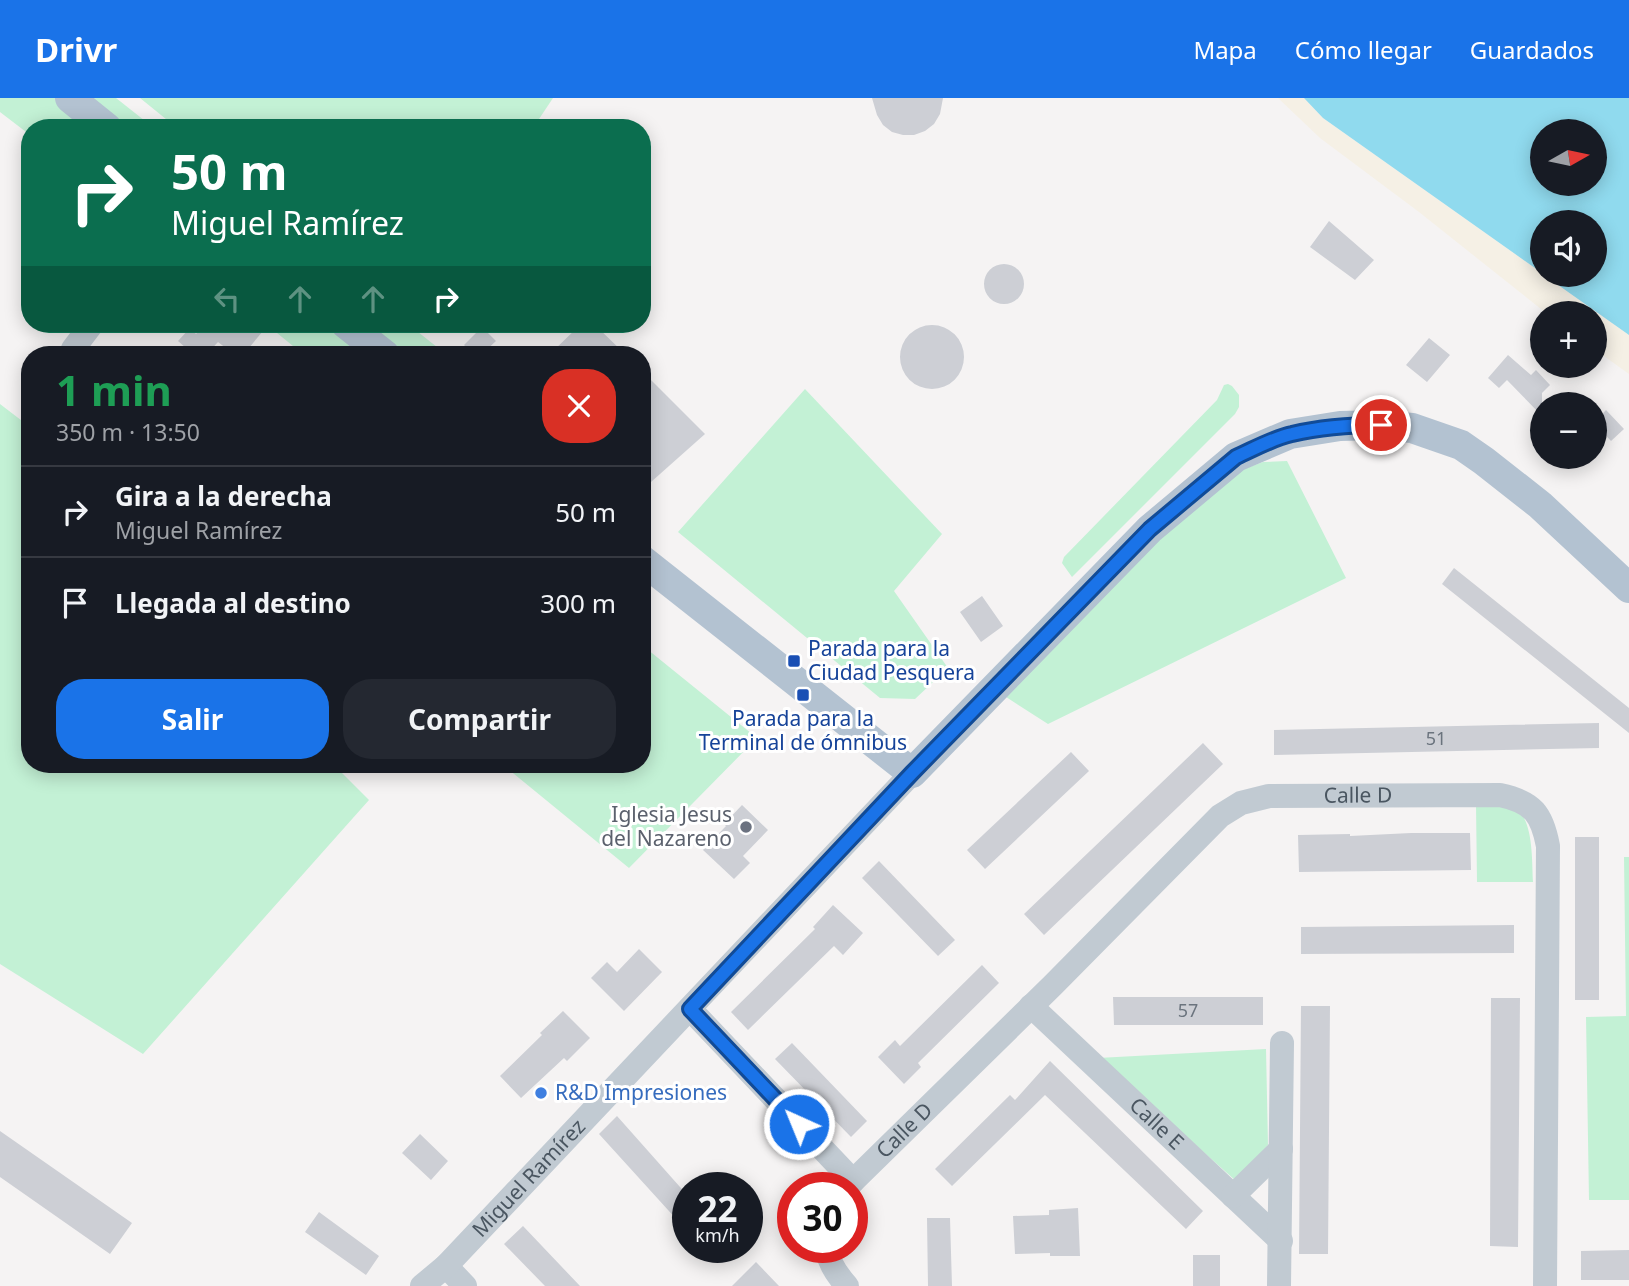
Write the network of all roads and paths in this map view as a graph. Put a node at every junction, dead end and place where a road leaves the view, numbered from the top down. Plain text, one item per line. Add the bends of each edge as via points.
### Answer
1 (70, 98) edge
2 (96, 119) edge
3 (357, 333) edge
4 (374, 346) edge
5 (651, 567) edge
6 (1629, 589) edge
7 (912, 773) junction
8 (1031, 1006) junction
9 (690, 1009) junction
10 (1282, 1043) dead end
11 (1281, 1149) junction
12 (838, 1172) edge
13 (863, 1172) edge
14 (1233, 1196) junction
15 (1281, 1241) junction
16 (830, 1263) edge
17 (446, 1266) junction
18 (422, 1286) edge
19 (465, 1286) edge
20 (848, 1286) edge
21 (1279, 1286) edge
22 (1545, 1286) edge

1 - 2 main road
3 - 4 main road
5 - 7 main road
6 - 7 main road, Miguel Ramírez via 1540,505 1461,445 1412,428 1381,425 1290,434 1236,457 1150,529
7 - 9 street, Miguel Ramírez
8 - 13 street, Calle D
8 - 14 street, Calle E
8 - 22 street, Calle D via 1220,816 1241,803 1269,796 1500,794 1517,798 1540,819 1548,846
9 - 12 street
9 - 17 street, Miguel Ramírez
10 - 11 street
11 - 14 street
11 - 15 street
14 - 15 street, Calle E
15 - 21 street
16 - 20 street
17 - 18 street, Miguel Ramírez
17 - 19 street

